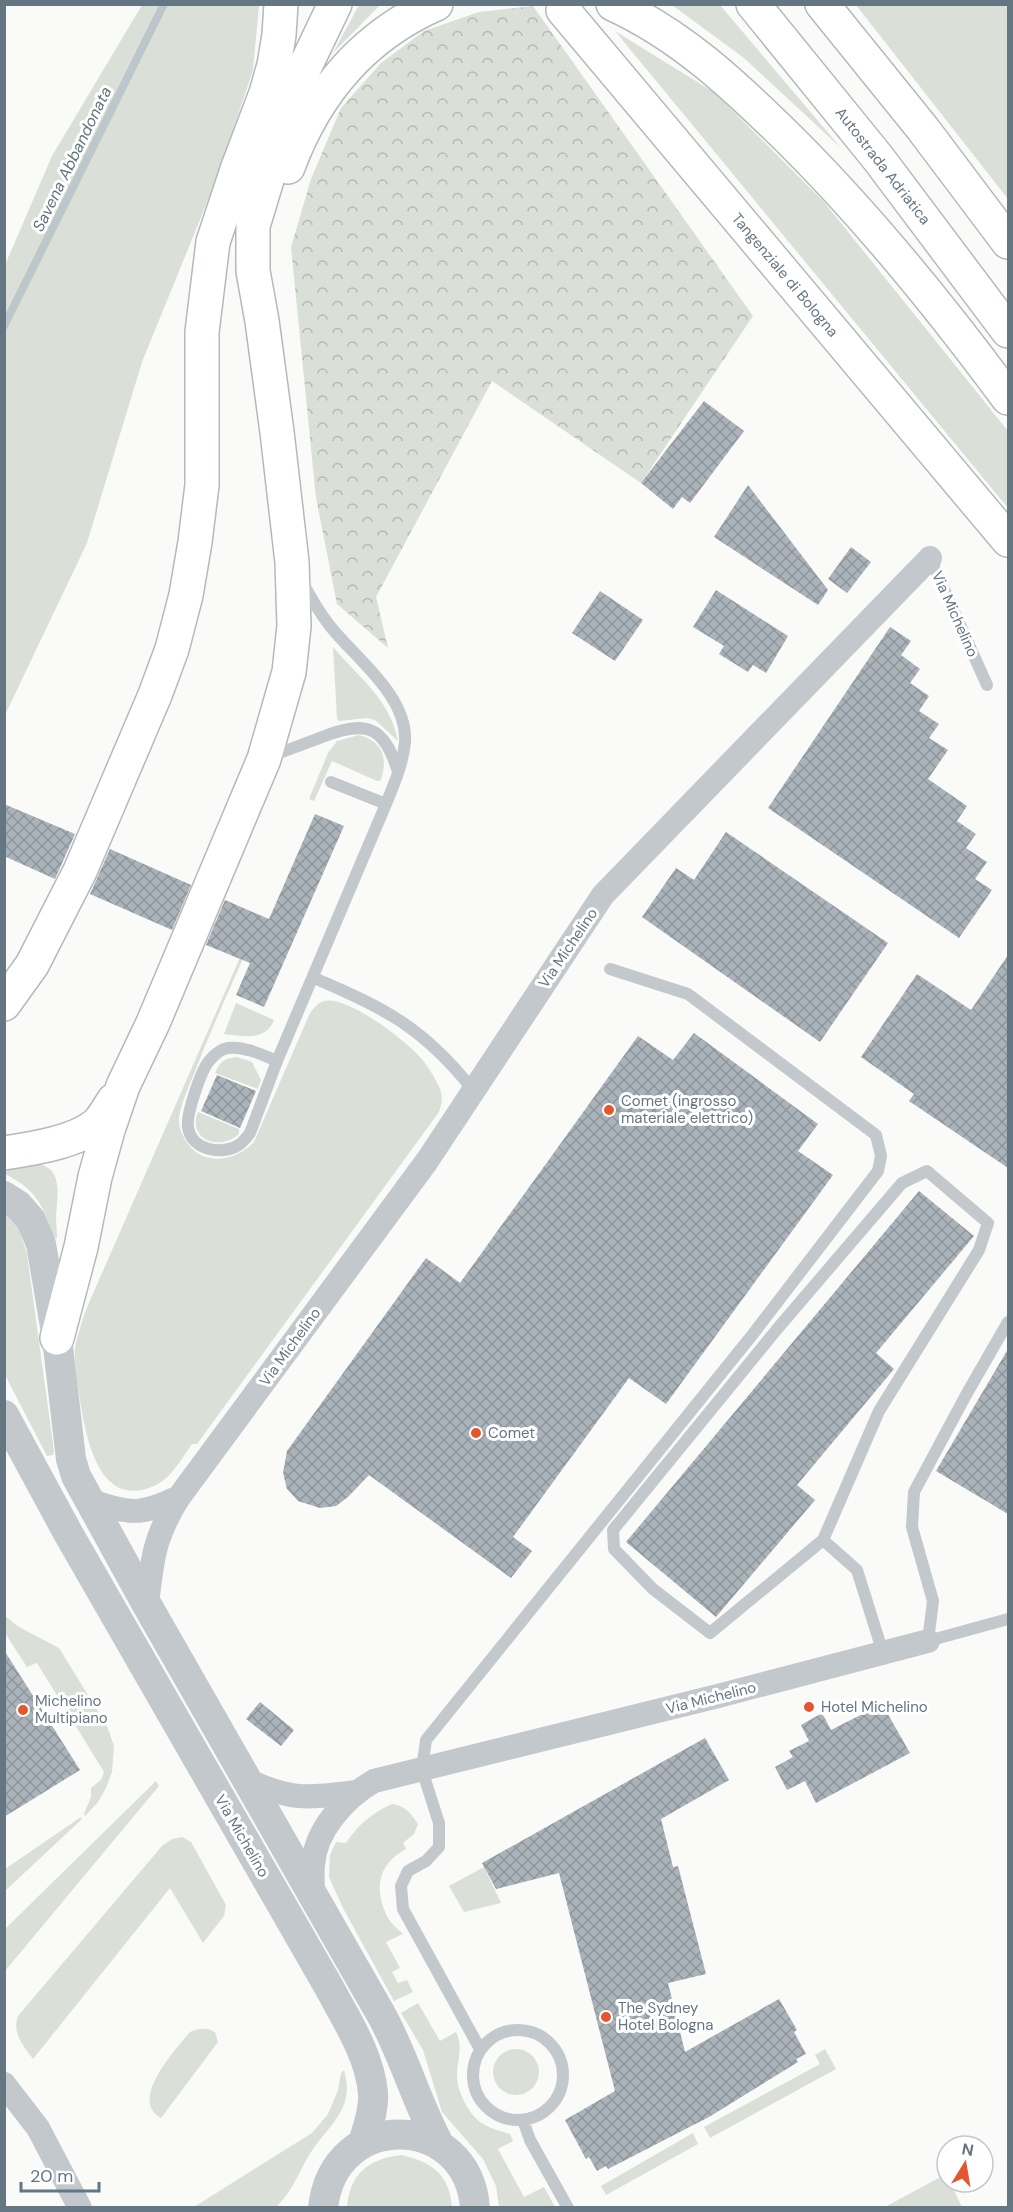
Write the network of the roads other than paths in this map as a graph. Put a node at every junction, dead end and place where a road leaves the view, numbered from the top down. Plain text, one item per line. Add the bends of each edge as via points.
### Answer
1 (281, 4) edge
2 (335, 4) edge
3 (436, 4) edge
4 (613, 4) edge
5 (753, 4) edge
6 (822, 4) edge
7 (563, 10) dead end
8 (292, 97) junction
9 (1008, 242) edge
10 (203, 310) junction
11 (262, 321) junction
12 (1008, 331) edge
13 (1008, 398) edge
14 (1008, 540) edge
15 (930, 558) joint
16 (292, 562) junction
17 (987, 685) dead end
18 (264, 759) junction
19 (398, 774) junction
20 (331, 782) dead end
21 (386, 804) junction
22 (610, 969) dead end
23 (314, 978) junction
24 (4, 1004) edge
25 (277, 1061) junction
26 (123, 1086) junction
27 (473, 1090) junction
28 (4, 1153) edge
29 (4, 1196) edge
30 (1008, 1322) edge
31 (57, 1338) junction
32 (4, 1415) edge
33 (179, 1497) junction
34 (89, 1500) junction
35 (823, 1540) junction
36 (147, 1605) junction
37 (1008, 1619) edge
38 (928, 1641) junction
39 (883, 1653) junction
40 (422, 1770) junction
41 (247, 1780) junction
42 (356, 1792) junction
43 (313, 1893) junction
44 (480, 2049) junction
45 (4, 2084) edge
46 (523, 2120) junction
47 (363, 2143) junction
48 (440, 2146) junction
49 (319, 2201) edge
50 (80, 2208) edge
51 (474, 2208) edge
52 (568, 2208) edge

1 - 10 highway via 274,65 213,242
2 - 8 highway
3 - 11 highway via 395,25 355,58 324,96 305,129 267,226
4 - 13 highway via 670,34 752,103 852,204 934,300
5 - 12 highway, Autostrada Adriatica via 878,158
6 - 9 highway
7 - 14 highway, Tangenziale di Bologna
8 - 10 highway via 251,172
8 - 11 highway via 253,226 253,271
10 - 24 highway via 202,485 186,595 172,649 76,880 32,964
11 - 16 highway
15 - 17 lane, Via Michelino
15 - 27 street, Via Michelino via 603,895
16 - 18 highway via 294,626 289,672
16 - 19 lane via 319,611 395,702 404,721 405,743
18 - 19 lane via 344,728 361,727 382,738 392,753
18 - 26 highway
19 - 21 lane
20 - 21 lane
21 - 23 lane
22 - 40 lane via 688,994 832,1101 876,1135 881,1156 878,1171 753,1334 426,1740
23 - 25 lane
23 - 27 lane via 374,1004 403,1022 451,1062
25 - 25 lane via 254,1051 228,1048 216,1053 207,1063 190,1111 188,1127 194,1140 203,1148 216,1150 242,1143 250,1133
26 - 28 highway via 98,1123 84,1132
26 - 31 highway via 98,1167
27 - 33 street, Via Michelino via 427,1161
29 - 31 street, Via Michelino via 31,1220 41,1244
30 - 38 lane via 914,1492 912,1527 933,1601
31 - 34 street, Via Michelino via 71,1459
32 - 47 street, Via Michelino via 352,2032 369,2072 373,2094
33 - 34 street, Via Michelino via 138,1512
33 - 36 street, Via Michelino via 156,1541
34 - 36 street, Via Michelino
35 - 35 lane via 879,1411 979,1250 988,1223 927,1171 902,1183 614,1530 614,1549 653,1589 710,1633
35 - 39 lane via 857,1570
36 - 41 street, Via Michelino
37 - 38 lane
38 - 39 street, Via Michelino
39 - 40 street, Via Michelino
40 - 42 street, Via Michelino via 374,1781
40 - 44 lane via 439,1823 439,1847 426,1861 408,1871 400,1886 403,1910
41 - 42 street, Via Michelino via 295,1797
41 - 43 street, Via Michelino
42 - 43 street, Via Michelino via 334,1815 322,1836 313,1863
43 - 48 street, Via Michelino via 394,2037 421,2109
44 - 46 lane via 473,2077 483,2104 508,2119
44 - 46 lane via 502,2032 529,2030 542,2035 560,2056 564,2069 558,2097 537,2116
45 - 50 street via 38,2128
46 - 52 lane
47 - 48 street via 378,2137 410,2134
47 - 49 street via 338,2164
48 - 51 street via 470,2182

